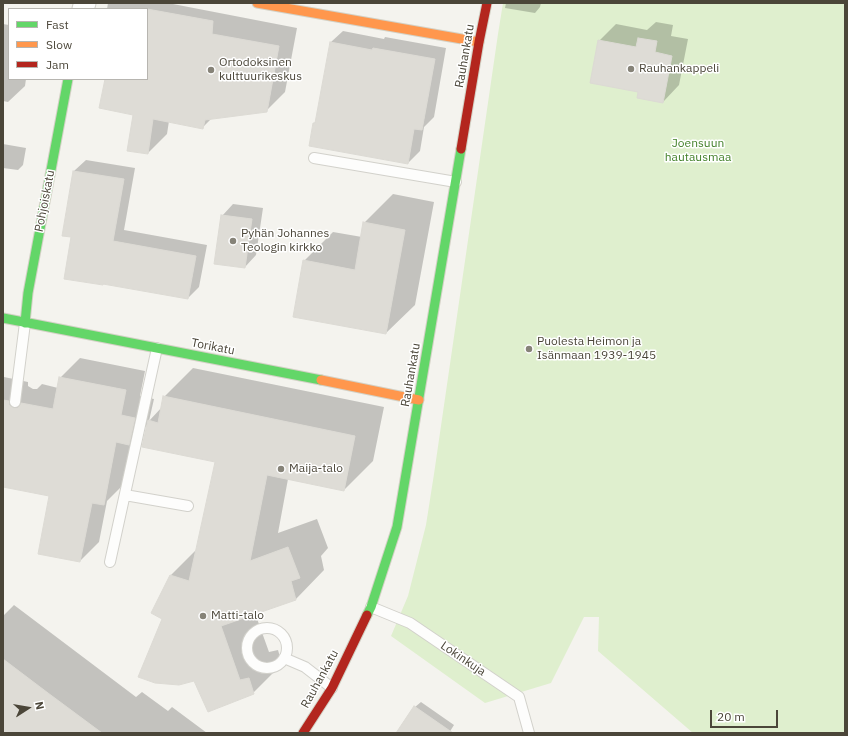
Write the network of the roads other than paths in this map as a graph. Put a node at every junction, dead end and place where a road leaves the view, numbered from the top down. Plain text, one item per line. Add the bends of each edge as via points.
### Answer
1 (257, 3) edge
2 (487, 3) edge
3 (479, 42) junction
4 (68, 80) edge
5 (314, 158) dead end
6 (456, 182) junction
7 (3, 318) edge
8 (25, 323) junction
9 (157, 348) junction
10 (419, 400) junction
11 (15, 402) dead end
12 (125, 495) junction
13 (188, 506) dead end
14 (110, 562) dead end
15 (372, 607) junction
16 (284, 658) junction
17 (332, 688) junction
18 (303, 733) edge
19 (529, 733) edge

1 - 3 street
2 - 3 street, Rauhankatu
3 - 6 street, Rauhankatu
4 - 8 street, Pohjoiskatu via 28,293
5 - 6 lane
6 - 10 street, Rauhankatu
7 - 8 street, Torikatu
8 - 9 street, Torikatu
8 - 11 lane
9 - 10 street, Torikatu
9 - 12 lane
10 - 15 street, Rauhankatu via 397,527
12 - 13 lane
12 - 14 lane
15 - 17 street, Rauhankatu
15 - 19 lane, Lokinkuja via 410,622 519,697
16 - 16 lane via 287,645 276,630 257,630 248,640 247,654 250,660 261,668 275,667
16 - 17 lane via 305,667
17 - 18 street, Rauhankatu

